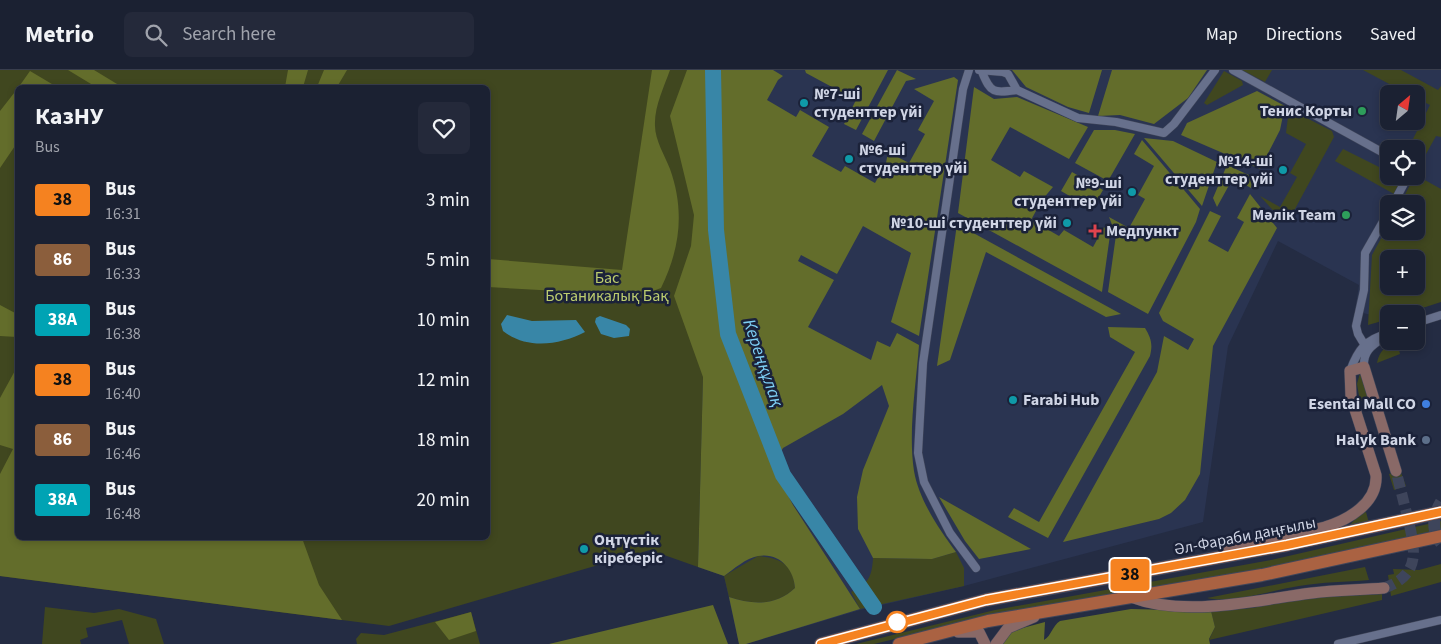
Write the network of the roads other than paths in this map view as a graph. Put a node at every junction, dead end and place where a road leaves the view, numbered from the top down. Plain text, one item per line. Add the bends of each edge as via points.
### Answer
1 (970, 70) edge
2 (1215, 70) edge
3 (1233, 70) edge
4 (980, 71) edge
5 (1017, 90) junction
6 (1380, 151) edge
7 (1380, 227) edge
8 (1441, 314) edge
9 (1425, 320) edge
10 (1380, 336) edge
11 (1380, 340) edge
12 (1364, 344) junction
13 (1364, 367) junction
14 (1350, 371) junction
15 (1396, 471) tunnel mouth
16 (1441, 512) edge
17 (1441, 536) edge
18 (976, 568) dead end
19 (1168, 568) junction
20 (1384, 588) tunnel mouth
21 (1131, 597) junction
22 (1060, 609) junction
23 (1441, 620) edge
24 (929, 635) junction
25 (821, 644) edge
26 (899, 644) edge
27 (984, 644) edge
28 (996, 644) edge
29 (1338, 644) edge

1 - 18 street via 962,89 923,363 918,453 924,482 950,533
2 - 5 street via 1164,133 1116,122 1078,118
3 - 6 street
4 - 5 street via 1008,74
4 - 5 street via 993,91
7 - 12 street via 1365,253 1364,290 1356,326
8 - 9 street
10 - 12 street
11 - 13 street via 1366,352
12 - 14 street
13 - 14 street
13 - 15 street
14 - 19 street via 1351,396 1376,475 1375,488 1362,508 1338,523
16 - 19 main road, Әл-Фараби даңғылы
17 - 21 main road via 1262,574
19 - 25 main road, Әл-Фараби даңғылы via 986,600
20 - 21 street via 1314,592 1216,606 1149,604
21 - 22 main road
22 - 24 main road
22 - 28 street via 1013,625
23 - 29 street
24 - 26 main road
24 - 27 street via 973,631 982,636

